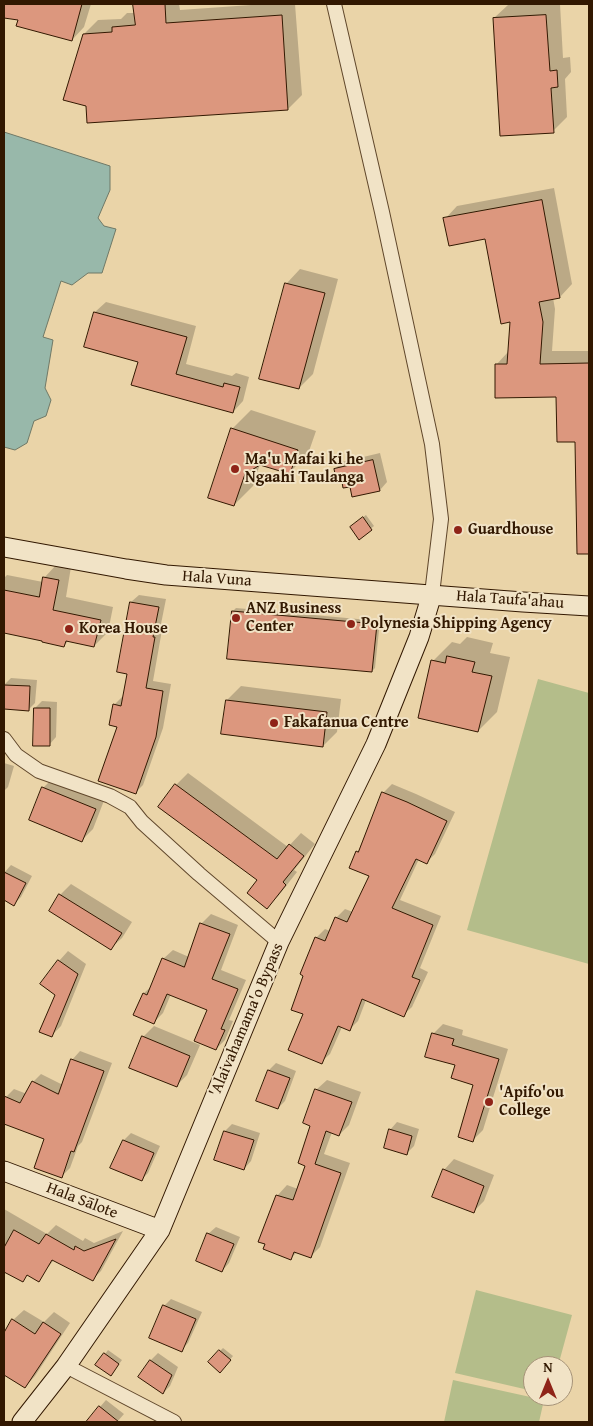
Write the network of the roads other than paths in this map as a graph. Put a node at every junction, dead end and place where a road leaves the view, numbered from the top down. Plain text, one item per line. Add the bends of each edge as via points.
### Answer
1 (334, 4) edge
2 (4, 547) edge
3 (432, 594) junction
4 (589, 606) edge
5 (4, 740) edge
6 (279, 942) junction
7 (4, 1171) edge
8 (160, 1230) junction
9 (66, 1366) junction
10 (22, 1422) edge
11 (174, 1422) edge

1 - 3 street via 432,444 440,519
2 - 3 main road, Hala Vuna via 166,575
3 - 4 main road, Hala Taufa'ahau
3 - 6 main road, 'Alaivahamama'o Bypass via 419,637 376,744
5 - 6 street via 16,756 39,771 110,796 130,807 199,874
6 - 8 main road, 'Alaivahamama'o Bypass
7 - 8 main road, Hala Sālote
8 - 9 main road, 'Alaivahamama'o Bypass
9 - 10 main road, 'Alaivahamama'o Bypass
9 - 11 street

